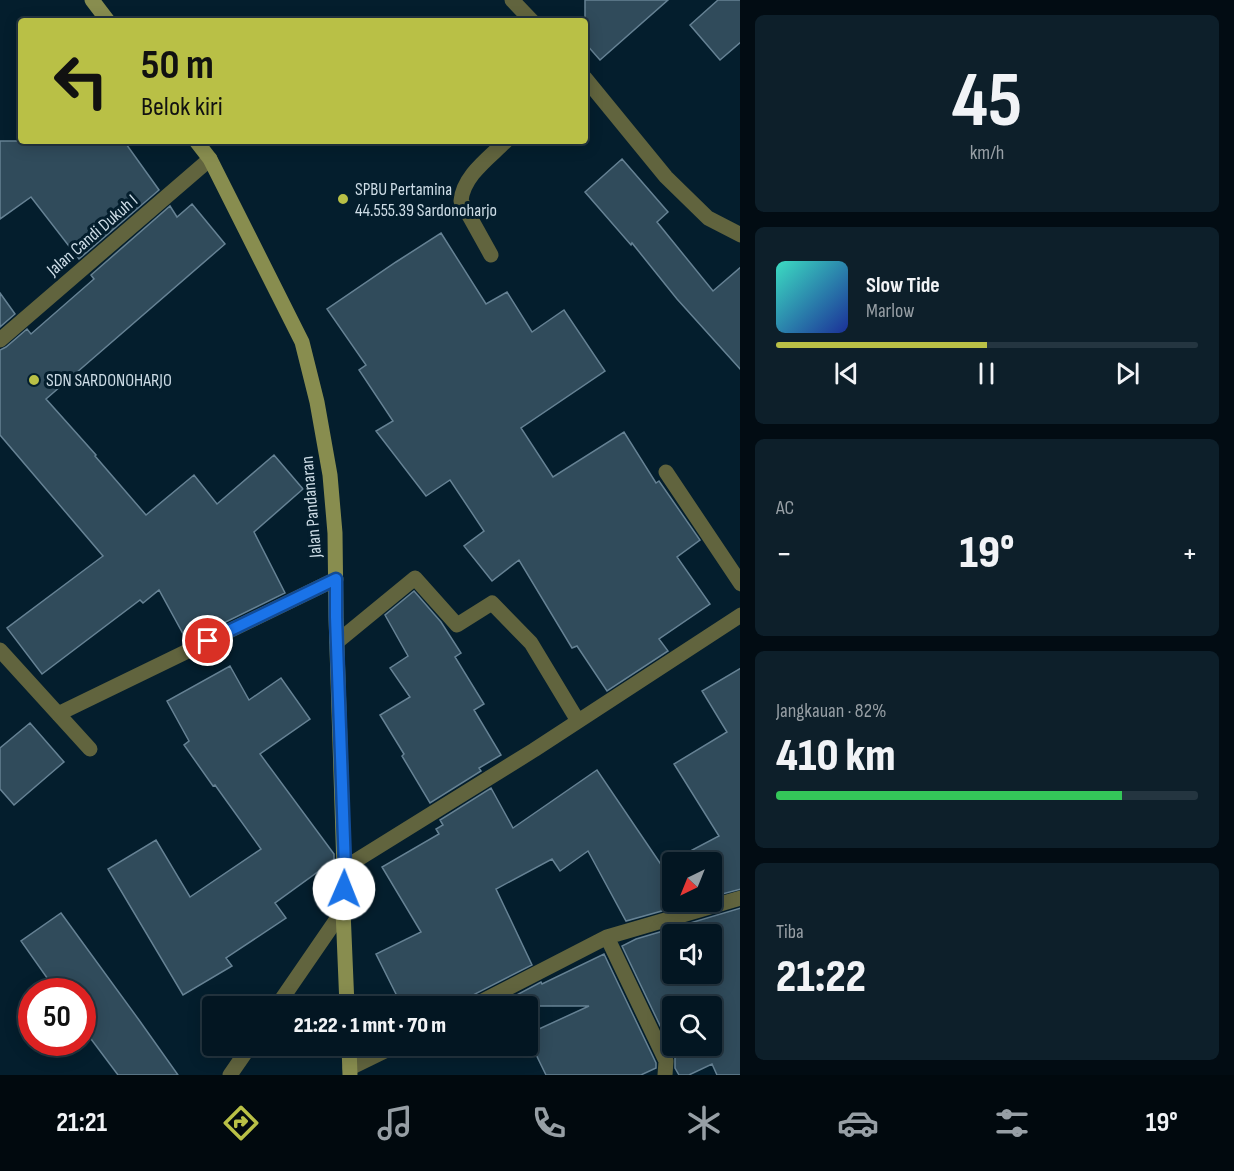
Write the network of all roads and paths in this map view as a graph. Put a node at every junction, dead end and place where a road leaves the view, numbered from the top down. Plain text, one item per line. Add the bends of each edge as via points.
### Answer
1 (92, 0) edge
2 (512, 0) edge
3 (106, 18) edge
4 (529, 18) edge
5 (588, 82) edge
6 (198, 144) edge
7 (503, 144) edge
8 (210, 159) junction
9 (740, 234) edge
10 (490, 255) dead end
11 (0, 340) edge
12 (666, 472) dead end
13 (336, 579) junction
14 (740, 583) edge
15 (740, 616) edge
16 (337, 642) junction
17 (0, 651) edge
18 (58, 714) junction
19 (578, 721) junction
20 (90, 749) dead end
21 (345, 868) junction
22 (740, 898) edge
23 (343, 910) junction
24 (607, 938) junction
25 (284, 996) edge
26 (347, 996) edge
27 (493, 996) edge
28 (243, 1056) edge
29 (349, 1056) edge
30 (378, 1056) edge
31 (350, 1072) edge
32 (230, 1075) edge
33 (665, 1075) edge

1 - 3 main road
2 - 4 street
5 - 9 street via 666,177 708,218
6 - 8 main road, Jalan Pandanaran
7 - 10 street via 466,184 461,201
8 - 11 street, Jalan Candi Dukuh I
8 - 13 main road, Jalan Pandanaran via 302,342 330,475
12 - 14 street
13 - 16 main road, Jalan Pandanaran
13 - 18 street
15 - 19 street
16 - 19 street via 415,578 457,625 492,603 531,643
16 - 21 main road, Jalan Pandanaran
17 - 18 street
18 - 20 street
19 - 21 street
21 - 23 main road, Jalan Pandanaran
22 - 24 street
23 - 25 street
23 - 26 main road, Jalan Pandanaran
24 - 27 street
24 - 33 street via 666,1061
28 - 32 street
29 - 31 main road
30 - 31 street

